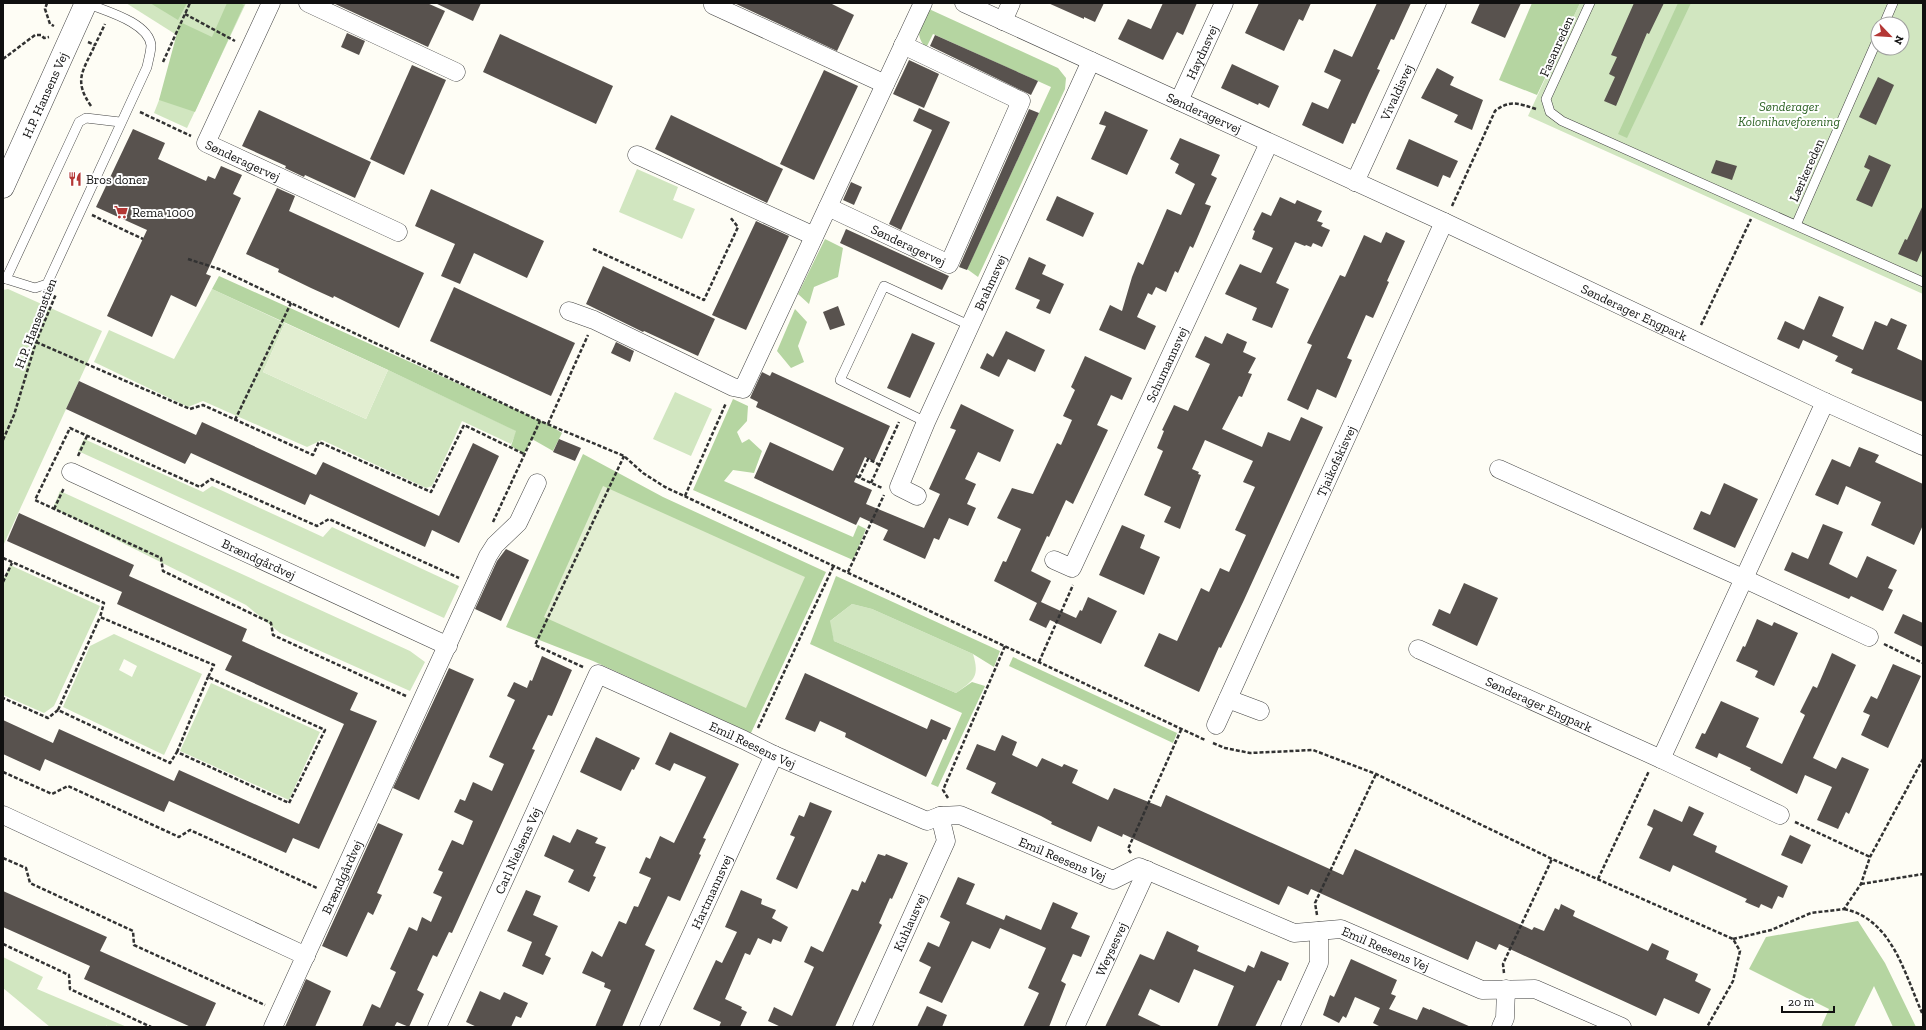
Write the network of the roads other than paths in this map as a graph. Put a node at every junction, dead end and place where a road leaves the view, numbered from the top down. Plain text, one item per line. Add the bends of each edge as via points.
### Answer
1 (86, 3) edge
2 (271, 3) edge
3 (308, 3) edge
4 (922, 3) edge
5 (964, 3) edge
6 (1011, 3) edge
7 (1224, 3) edge
8 (1437, 3) edge
9 (1590, 3) edge
10 (1893, 3) edge
11 (713, 5) dead end
12 (1887, 16) edge
13 (1003, 21) junction
14 (903, 45) junction
15 (1870, 56) edge
16 (1091, 61) junction
17 (456, 72) dead end
18 (885, 84) junction
19 (1178, 101) junction
20 (120, 122) junction
21 (1269, 142) junction
22 (637, 155) dead end
23 (1355, 182) junction
24 (3, 188) edge
25 (828, 207) junction
26 (1444, 222) junction
27 (1796, 225) junction
28 (398, 232) dead end
29 (814, 236) junction
30 (4, 279) edge
31 (1923, 281) edge
32 (569, 311) dead end
33 (971, 326) junction
34 (1825, 402) junction
35 (926, 422) junction
36 (1923, 446) edge
37 (1499, 469) dead end
38 (71, 472) dead end
39 (537, 483) dead end
40 (917, 496) dead end
41 (1054, 560) dead end
42 (1745, 578) junction
43 (1869, 637) road end
44 (448, 646) junction
45 (1418, 649) dead end
46 (598, 674) joint
47 (1228, 699) junction
48 (1260, 711) dead end
49 (1216, 725) dead end
50 (774, 755) junction
51 (1661, 759) junction
52 (3, 815) edge
53 (1780, 815) road end
54 (940, 816) junction
55 (1143, 868) junction
56 (1319, 931) junction
57 (306, 956) junction
58 (1506, 989) junction
59 (277, 1020) edge
60 (437, 1027) edge
61 (649, 1027) edge
62 (862, 1027) edge
63 (1075, 1027) edge
64 (1290, 1027) edge
65 (1501, 1027) edge
66 (1622, 1027) edge

1 - 20 lane via 136,24 151,45 147,67
1 - 24 street, H.P. Hansens Vej
2 - 28 street, Sønderagervej via 206,143
3 - 17 street
4 - 14 street
5 - 13 street, Sønderagervej
6 - 13 street
7 - 19 street, Haydnsvej
8 - 23 street, Vivaldisvej
9 - 27 lane, Fasanreden via 1546,99 1550,112 1562,121
10 - 12 lane
11 - 18 street
13 - 16 street, Sønderagervej
14 - 18 street
14 - 25 street, Sønderagervej via 1021,101 949,264
15 - 27 lane, Lærkereden
16 - 19 street, Sønderagervej
16 - 33 street, Brahmsvej
18 - 25 street
19 - 21 street, Sønderagervej
20 - 30 lane via 82,119 75,128
20 - 30 lane via 47,284 35,288
21 - 23 street, Sønderagervej
21 - 41 street, Schumannsvej via 1072,568
22 - 29 street
23 - 26 street, Sønderagervej
25 - 29 street
26 - 34 street, Sønderager Engpark
26 - 47 street, Tjaikofskisvej
27 - 31 lane
29 - 32 street via 743,389 733,387 594,320
33 - 35 street, Brahmsvej
33 - 35 lane via 884,286 840,380
34 - 36 street, Sønderager Engpark
34 - 42 street
35 - 40 street, Brahmsvej via 899,487
37 - 42 street
38 - 44 street, Brændgårdvej
39 - 44 street, Brændgårdvej via 518,523 488,556
42 - 43 street
42 - 51 street
44 - 57 street, Brændgårdvej
45 - 51 street, Sønderager Engpark
46 - 50 street, Emil Reesens Vej
46 - 60 street, Carl Nielsens Vej
47 - 48 street
47 - 49 street, Tjaikofskisvej
50 - 54 street, Emil Reesens Vej via 927,821
50 - 61 street, Hartmannsvej
51 - 53 street, Sønderager Engpark
52 - 57 street
54 - 55 street, Emil Reesens Vej via 960,815 1113,880
54 - 62 street, Kuhlausvej via 946,841
55 - 56 street, Emil Reesens Vej via 1294,933
55 - 63 street, Weysesvej
56 - 58 street, Emil Reesens Vej via 1341,929 1482,990
56 - 64 street via 1319,963
57 - 59 street, Brændgårdvej
58 - 65 street via 1505,1018
58 - 66 street, Emil Reesens Vej via 1535,989

